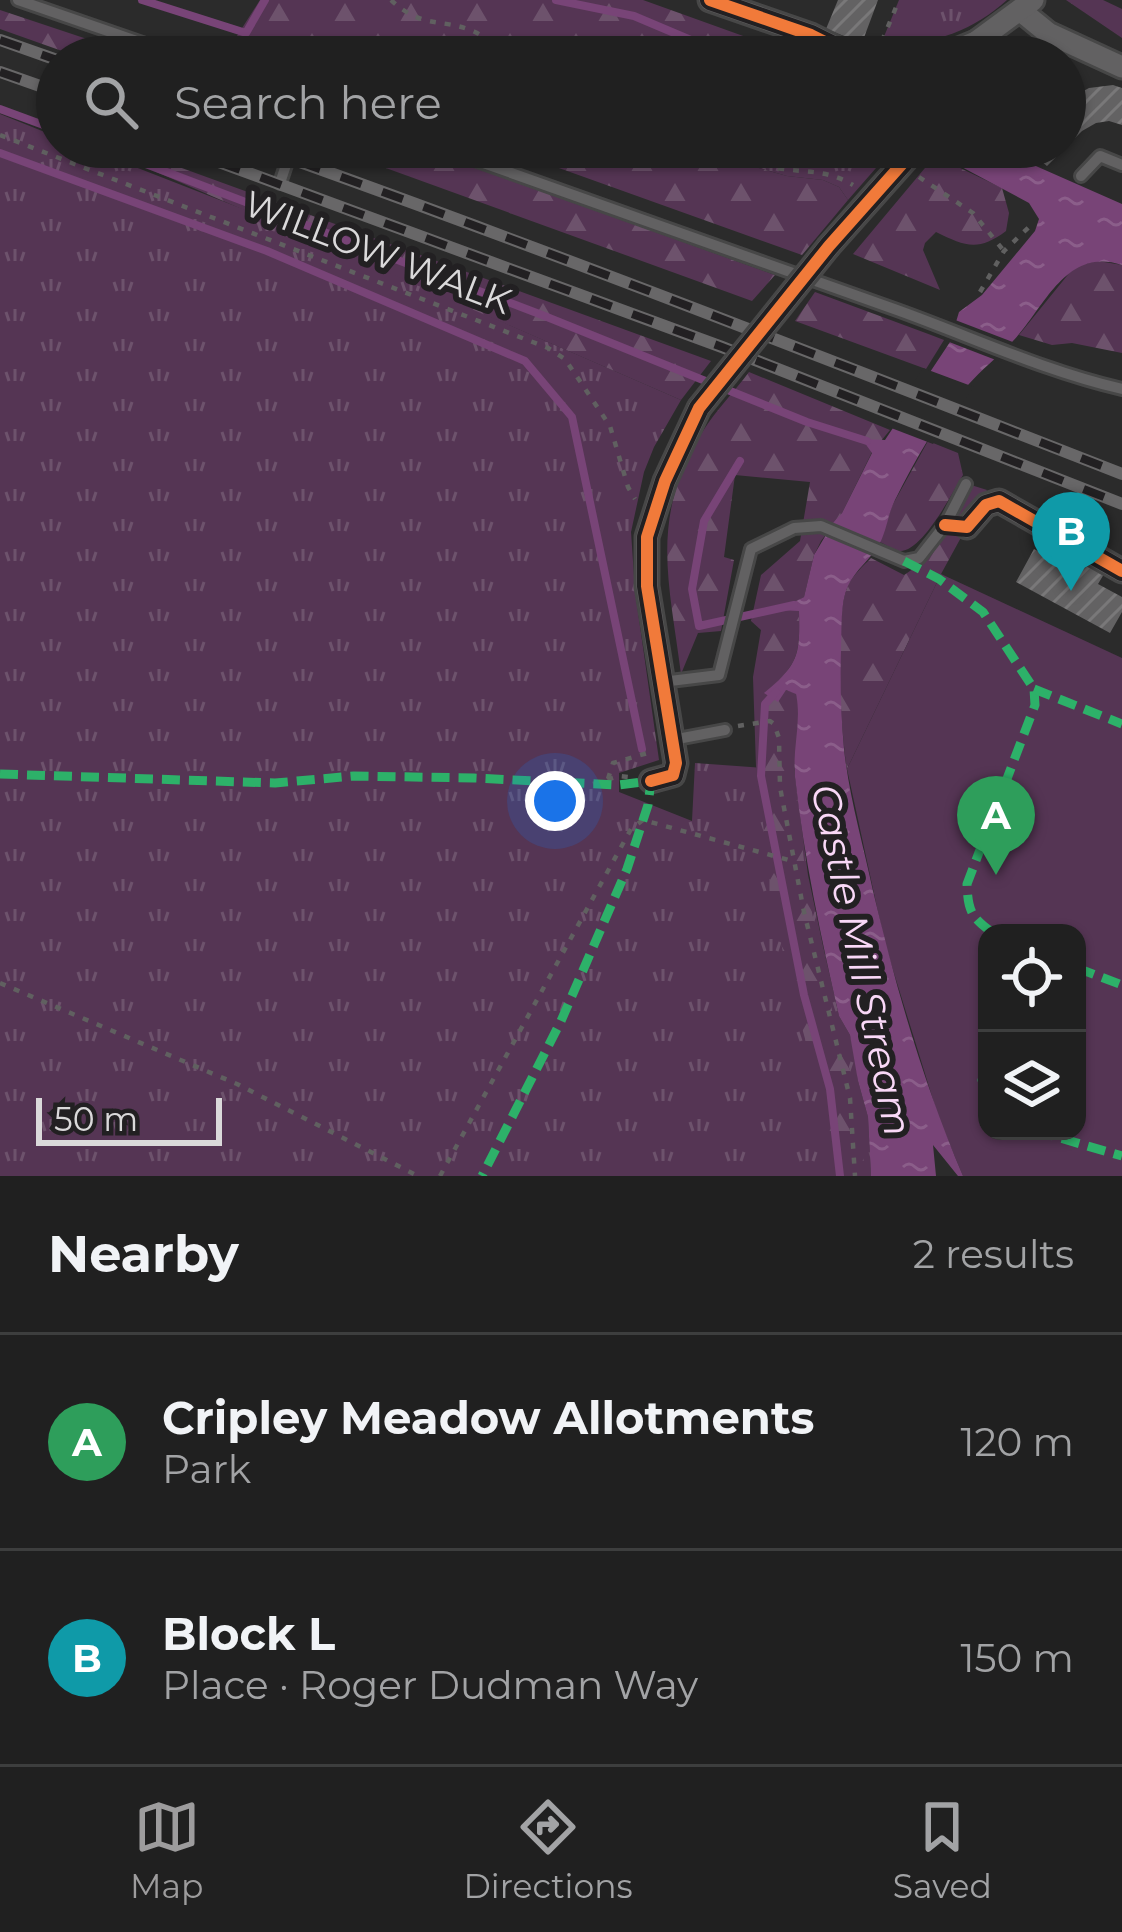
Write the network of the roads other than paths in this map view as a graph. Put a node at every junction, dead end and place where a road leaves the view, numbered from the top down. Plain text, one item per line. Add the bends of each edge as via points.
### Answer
1 (19, 0) edge
2 (710, 0) edge
3 (1027, 6) edge
4 (123, 36) edge
5 (813, 36) edge
6 (993, 36) edge
7 (1055, 36) edge
8 (1086, 50) edge
9 (1122, 67) edge
10 (1122, 165) edge
11 (285, 168) edge
12 (497, 168) edge
13 (899, 168) edge
14 (1081, 176) dead end
15 (280, 183) dead end
16 (1122, 388) edge
17 (965, 484) dead end
18 (968, 527) dead end
19 (1122, 571) edge
20 (662, 682) junction
21 (725, 730) dead end
22 (672, 740) junction
23 (651, 781) road end

1 - 4 lane
2 - 5 street
3 - 6 street
3 - 7 street
8 - 9 street
10 - 14 lane via 1100,156
11 - 15 lane
12 - 16 lane
13 - 20 street, bridge via 699,408 665,481 647,537
17 - 20 lane via 919,558 904,561 820,526 794,528 751,549 718,675
18 - 19 street via 999,501
20 - 22 street
21 - 22 lane
22 - 23 street via 673,775

